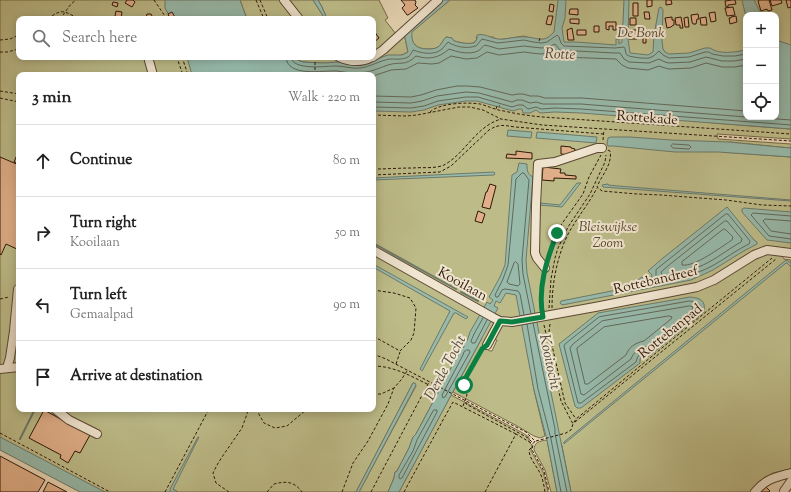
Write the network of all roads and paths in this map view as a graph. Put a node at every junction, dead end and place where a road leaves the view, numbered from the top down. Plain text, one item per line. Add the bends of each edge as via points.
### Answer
1 (76, 0) edge
2 (154, 0) edge
3 (256, 0) edge
4 (260, 0) edge
5 (284, 0) edge
6 (438, 0) edge
7 (65, 12) junction
8 (52, 16) edge
9 (62, 16) edge
10 (74, 16) edge
11 (165, 16) edge
12 (263, 16) edge
13 (267, 16) edge
14 (297, 16) edge
15 (16, 36) edge
16 (540, 38) dead end
17 (0, 40) edge
18 (539, 41) dead end
19 (16, 50) edge
20 (0, 52) edge
21 (376, 55) edge
22 (149, 60) edge
23 (178, 60) edge
24 (183, 60) edge
25 (315, 60) edge
26 (348, 60) edge
27 (365, 60) edge
28 (152, 72) edge
29 (182, 72) edge
30 (187, 72) edge
31 (316, 72) edge
32 (0, 91) edge
33 (16, 94) edge
34 (0, 98) edge
35 (16, 101) edge
36 (500, 106) dead end
37 (496, 110) junction
38 (429, 113) junction
39 (376, 115) edge
40 (501, 119) junction
41 (604, 129) junction
42 (604, 134) junction
43 (791, 134) edge
44 (791, 141) edge
45 (602, 148) junction
46 (376, 169) edge
47 (376, 175) edge
48 (597, 187) junction
49 (791, 206) edge
50 (376, 252) edge
51 (791, 253) edge
52 (545, 268) junction
53 (376, 290) edge
54 (16, 310) edge
55 (546, 316) junction
56 (497, 319) junction
57 (376, 338) edge
58 (487, 345) joint
59 (400, 351) junction
60 (376, 355) edge
61 (396, 364) junction
62 (376, 366) edge
63 (16, 367) edge
64 (3, 368) edge
65 (407, 370) junction
66 (405, 374) junction
67 (429, 382) junction
68 (428, 384) junction
69 (394, 388) junction
70 (376, 394) edge
71 (466, 401) junction
72 (462, 406) junction
73 (59, 412) edge
74 (207, 412) edge
75 (247, 412) edge
76 (258, 412) edge
77 (303, 412) edge
78 (576, 419) junction
79 (573, 424) junction
80 (0, 433) edge
81 (97, 434) dead end
82 (516, 434) junction
83 (536, 441) junction
84 (533, 444) junction
85 (532, 448) junction
86 (791, 473) edge
87 (791, 481) edge
88 (784, 491) dead end
89 (110, 492) edge
90 (165, 492) edge
91 (229, 492) edge
92 (268, 492) edge
93 (302, 492) edge
94 (342, 492) edge
95 (371, 492) edge
96 (404, 492) edge
97 (485, 492) edge
98 (545, 492) edge
99 (549, 492) edge
100 (755, 492) edge

1 - 7 path
2 - 11 path
3 - 12 path
4 - 13 path
5 - 14 street
6 - 21 street
7 - 8 path via 58,12
7 - 9 path
7 - 10 path
15 - 17 path
16 - 18 path
19 - 20 path
22 - 28 street
23 - 29 path
24 - 30 path
25 - 31 path
26 - 27 street
32 - 33 path
34 - 35 path
36 - 37 path via 497,106
37 - 38 path via 480,104 458,103 438,107
37 - 43 path via 543,117
38 - 39 path via 406,116
38 - 40 path, Rottekade via 470,107
40 - 41 path, Rottekade via 542,125
40 - 46 path via 485,126 452,160 442,166
41 - 42 path
41 - 44 path, Rottekade
42 - 45 path
42 - 47 path via 500,125 489,130 451,166 440,172
45 - 48 path via 610,151 611,156
45 - 52 path via 583,194 557,233
45 - 52 street via 555,162 538,164 535,253
45 - 55 path via 606,154 605,162 558,248
48 - 49 path via 609,192
48 - 55 path via 562,249 554,283 552,310
50 - 56 street, Kooilaan
51 - 55 street, Rottebandreef via 767,250 697,287
52 - 55 path via 541,307
53 - 59 path via 410,298 416,308 414,333
54 - 64 street via 10,358
55 - 56 street, Kooilaan via 512,322
55 - 78 path via 550,322 549,332 565,403
55 - 79 path via 550,352 561,401
56 - 58 street
57 - 59 path
58 - 71 path via 482,349 465,379
59 - 61 path
60 - 61 path
61 - 65 path
62 - 66 path via 394,368
63 - 64 street
65 - 66 path
65 - 67 path
66 - 68 path
66 - 69 path
67 - 68 path
67 - 71 path
68 - 95 path
69 - 70 path
69 - 94 path via 368,441 353,463
71 - 72 path
71 - 83 path via 526,432
71 - 84 path via 466,404 528,438
72 - 82 path
72 - 96 path via 453,402
73 - 81 street
74 - 90 path
75 - 91 path via 242,428 213,473 216,483
76 - 77 path via 264,423 274,428 287,426
78 - 79 path
78 - 79 path, Rottebanpad via 771,258 780,257
79 - 83 path, Rottebanpad via 571,430 566,433
80 - 89 path
82 - 84 path
82 - 97 path
83 - 84 path
84 - 85 path
85 - 98 path via 528,452 540,473
85 - 99 path via 544,471
86 - 100 street via 770,478
87 - 88 street
92 - 93 path via 274,484 284,482 291,483

